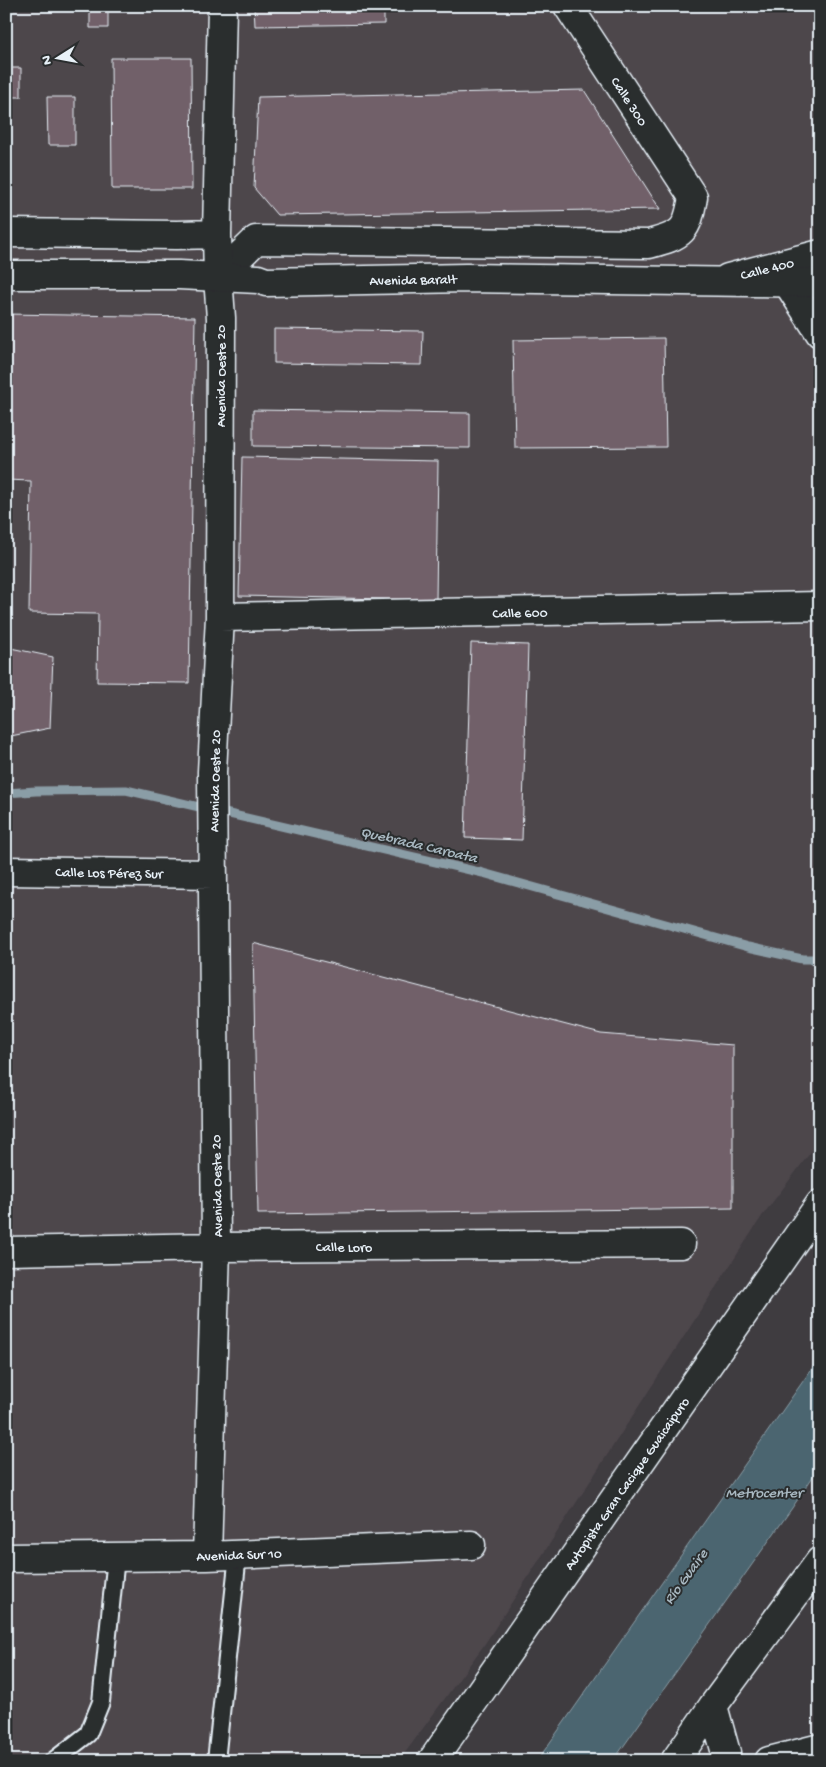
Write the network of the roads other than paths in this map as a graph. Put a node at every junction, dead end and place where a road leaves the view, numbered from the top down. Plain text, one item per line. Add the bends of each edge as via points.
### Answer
1 (222, 6) edge
2 (568, 6) edge
3 (6, 234) edge
4 (217, 234) junction
5 (820, 254) edge
6 (6, 275) edge
7 (218, 277) junction
8 (715, 281) junction
9 (787, 282) junction
10 (820, 283) edge
11 (820, 333) edge
12 (820, 606) edge
13 (220, 617) junction
14 (6, 871) edge
15 (213, 874) junction
16 (819, 1205) edge
17 (681, 1244) dead end
18 (216, 1247) junction
19 (6, 1251) edge
20 (472, 1545) dead end
21 (238, 1554) junction
22 (116, 1556) junction
23 (207, 1556) junction
24 (6, 1558) edge
25 (820, 1560) edge
26 (713, 1706) junction
27 (820, 1748) edge
28 (53, 1761) edge
29 (216, 1761) edge
30 (432, 1761) edge
31 (675, 1761) edge
32 (725, 1761) edge
33 (769, 1761) edge

1 - 4 main road, Avenida Oeste 20
2 - 7 main road, Calle 300 via 693,196 689,218 682,232 649,244 256,240
3 - 4 main road
4 - 7 main road, Avenida Oeste 20
5 - 8 main road, Calle 400
6 - 7 main road, Avenida Baralt
7 - 8 main road, Avenida Baralt via 266,282 466,278
7 - 13 main road, Avenida Oeste 20 via 221,318
8 - 9 main road, Avenida Baralt
9 - 10 main road, Avenida Baralt
9 - 11 main road
12 - 13 main road, Calle 600
13 - 15 main road, Avenida Oeste 20 via 212,772
14 - 15 main road, Calle Los Pérez Sur
15 - 18 main road, Avenida Oeste 20
16 - 30 main road, Autopista Gran Cacique Guaicaipuro
17 - 18 main road, Calle Loro
18 - 19 main road, Calle Loro
18 - 23 main road, Avenida Oeste 20
20 - 21 main road, Avenida Sur 10
21 - 23 main road, Avenida Sur 10
21 - 29 lane
22 - 23 main road, Avenida Sur 10
22 - 24 main road, Avenida Sur 10
22 - 28 lane via 101,1702 88,1734
25 - 26 main road
26 - 31 main road
26 - 32 main road via 726,1753
27 - 33 main road

